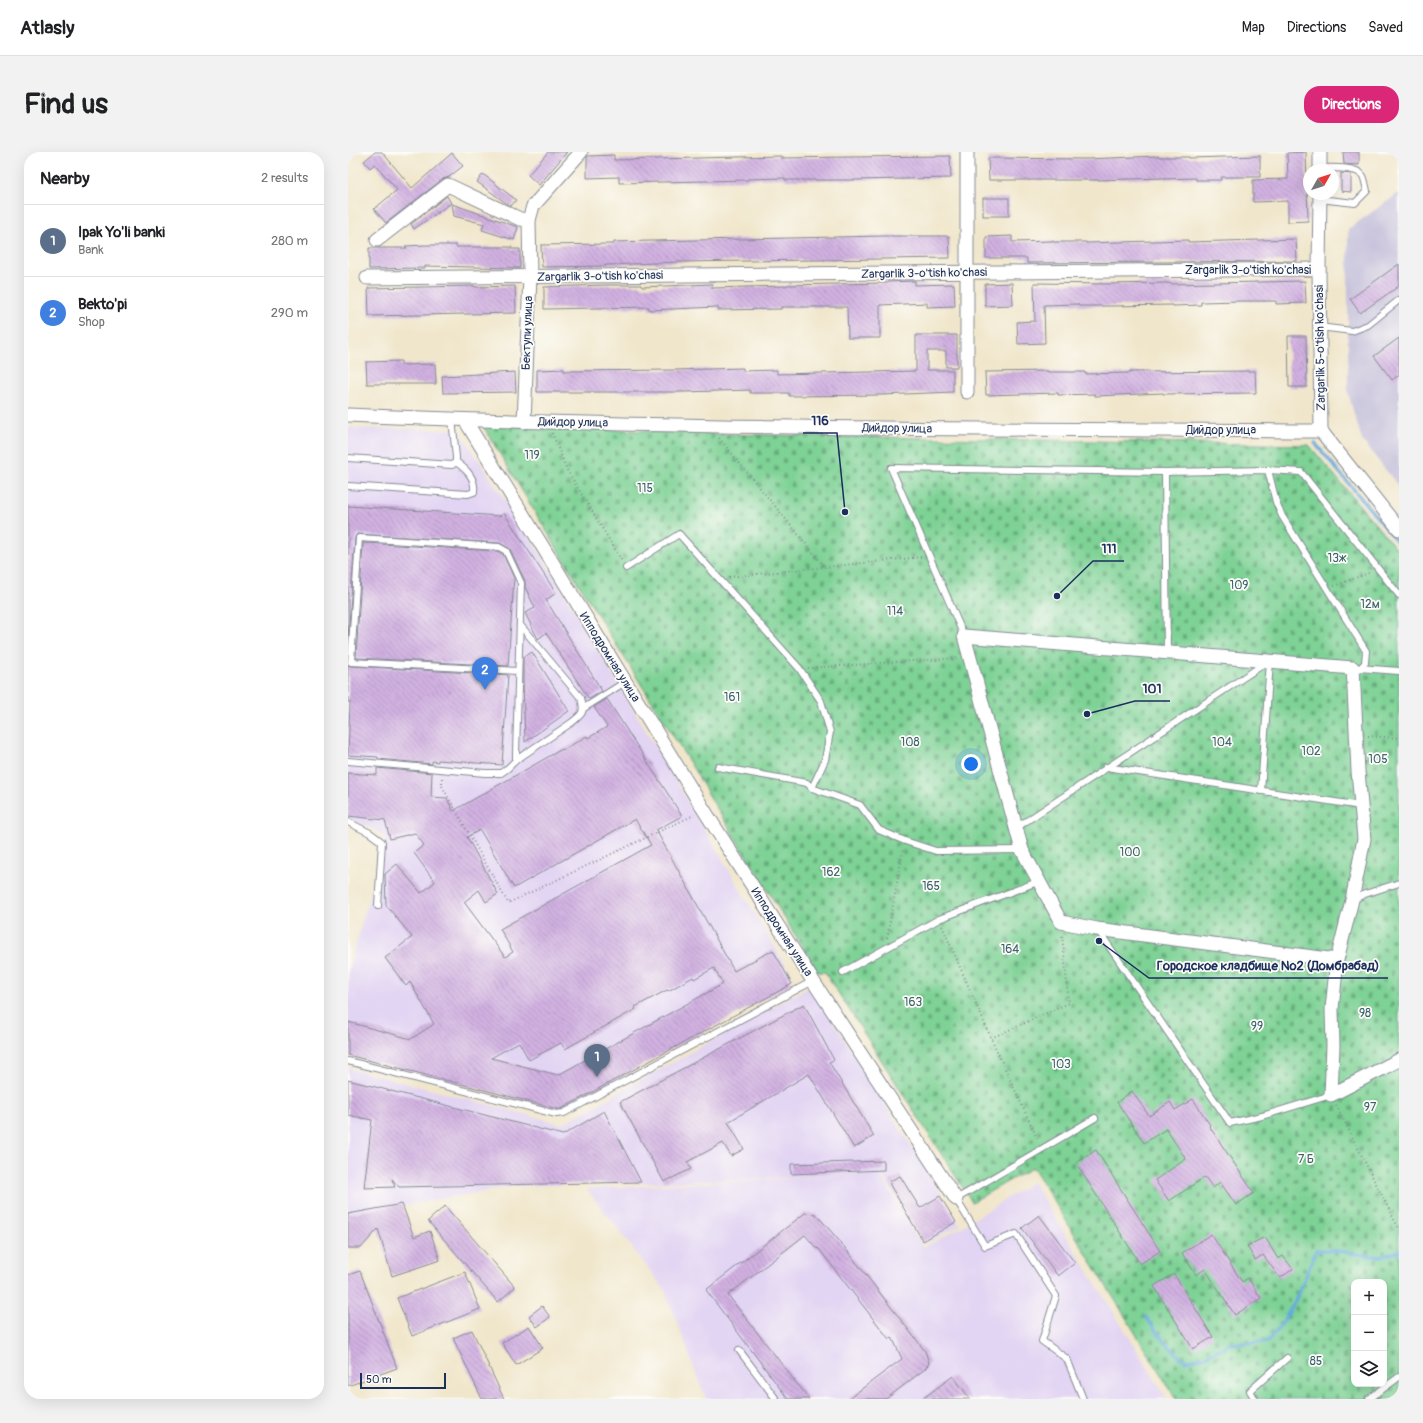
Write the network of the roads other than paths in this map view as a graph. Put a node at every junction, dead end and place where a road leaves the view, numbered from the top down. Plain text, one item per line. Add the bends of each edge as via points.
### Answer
1 (581, 152) edge
2 (967, 152) edge
3 (1320, 152) edge
4 (1320, 164) edge
5 (1339, 170) edge
6 (1320, 200) edge
7 (1339, 200) edge
8 (528, 220) junction
9 (377, 240) dead end
10 (1319, 269) junction
11 (967, 272) junction
12 (530, 276) junction
13 (367, 278) dead end
14 (1399, 300) edge
15 (1319, 327) junction
16 (967, 392) dead end
17 (348, 415) edge
18 (452, 419) junction
19 (465, 420) junction
20 (524, 422) junction
21 (1321, 431) junction
22 (348, 458) edge
23 (456, 462) junction
24 (1268, 470) junction
25 (1165, 472) junction
26 (348, 486) edge
27 (1399, 529) edge
28 (626, 568) road end
29 (1399, 594) edge
30 (520, 625) junction
31 (964, 636) junction
32 (1168, 652) junction
33 (1270, 661) junction
34 (1357, 668) junction
35 (518, 671) junction
36 (1399, 671) edge
37 (625, 682) junction
38 (584, 708) junction
39 (516, 760) junction
40 (348, 761) edge
41 (718, 767) dead end
42 (1106, 767) junction
43 (812, 788) junction
44 (1261, 791) junction
45 (1361, 806) junction
46 (348, 822) edge
47 (1016, 828) junction
48 (1022, 850) junction
49 (1040, 882) junction
50 (1399, 883) edge
51 (1352, 900) junction
52 (378, 906) dead end
53 (1097, 929) junction
54 (1337, 960) junction
55 (843, 972) dead end
56 (813, 980) junction
57 (1399, 1060) edge
58 (348, 1061) edge
59 (1331, 1095) junction
60 (1094, 1118) dead end
61 (956, 1199) junction
62 (739, 1350) dead end
63 (1287, 1358) dead end
64 (1399, 1377) edge
65 (776, 1399) edge
66 (1083, 1399) edge
67 (1255, 1399) edge
68 (1369, 1399) edge

1 - 8 street, Бектупи улица via 533,206
2 - 11 street
3 - 4 street
5 - 7 lane via 1359,172 1363,176 1367,191 1355,203
6 - 10 street, Zargarlik 5-o'tish ko'chasi
8 - 9 street via 520,219 448,185
8 - 12 street, Бектупи улица
10 - 11 street, Zargarlik 3-o'tish ko'chasi
10 - 15 street, Zargarlik 5-o'tish ko'chasi
11 - 12 street, Zargarlik 3-o'tish ko'chasi
11 - 16 street
12 - 13 street, Zargarlik 3-o'tish ko'chasi
12 - 20 street, Бектупи улица
14 - 15 lane via 1368,325 1352,330
15 - 21 street, Zargarlik 5-o'tish ko'chasi
17 - 18 street, Дийдор улица
18 - 19 street, Дийдор улица
18 - 23 lane
19 - 20 street, Дийдор улица
19 - 37 street, Ипподромная улица
20 - 21 street, Дийдор улица
21 - 27 street
22 - 23 lane via 452,465
23 - 26 lane via 469,473 475,487 474,492 468,494
24 - 25 lane
24 - 29 lane via 1301,472
24 - 34 lane via 1282,516 1366,651 1365,663
25 - 31 lane via 891,468
25 - 32 lane
28 - 43 lane via 679,534 799,668 821,702 830,732 825,760
30 - 35 lane
30 - 35 lane via 521,583 506,551 499,548 359,538 351,662
30 - 38 lane via 581,698
31 - 32 street
31 - 47 street
32 - 33 street
33 - 34 street
33 - 42 lane
33 - 44 lane
34 - 36 lane
34 - 45 street via 1356,736
35 - 39 lane
37 - 38 lane
37 - 56 street, Ипподромная улица
38 - 39 lane via 580,717
39 - 40 lane via 501,773
41 - 43 lane via 807,783
42 - 44 lane
42 - 47 lane
43 - 48 lane via 860,805 879,830 936,851
44 - 45 lane
45 - 51 street via 1364,839
46 - 52 lane via 382,842
47 - 48 street
48 - 49 street
49 - 53 street via 1061,922
49 - 55 lane via 939,919
50 - 51 lane
51 - 54 street
53 - 54 street
53 - 59 lane via 1230,1122 1262,1116
54 - 59 street via 1332,1009
56 - 58 lane via 564,1113 556,1114
56 - 61 street, Ипподромная улица
57 - 59 street
60 - 61 lane
61 - 66 lane, Ипподромная улица via 985,1246 1016,1234 1056,1296 1042,1340 1067,1359
62 - 65 lane
63 - 67 lane via 1250,1391
64 - 68 lane

